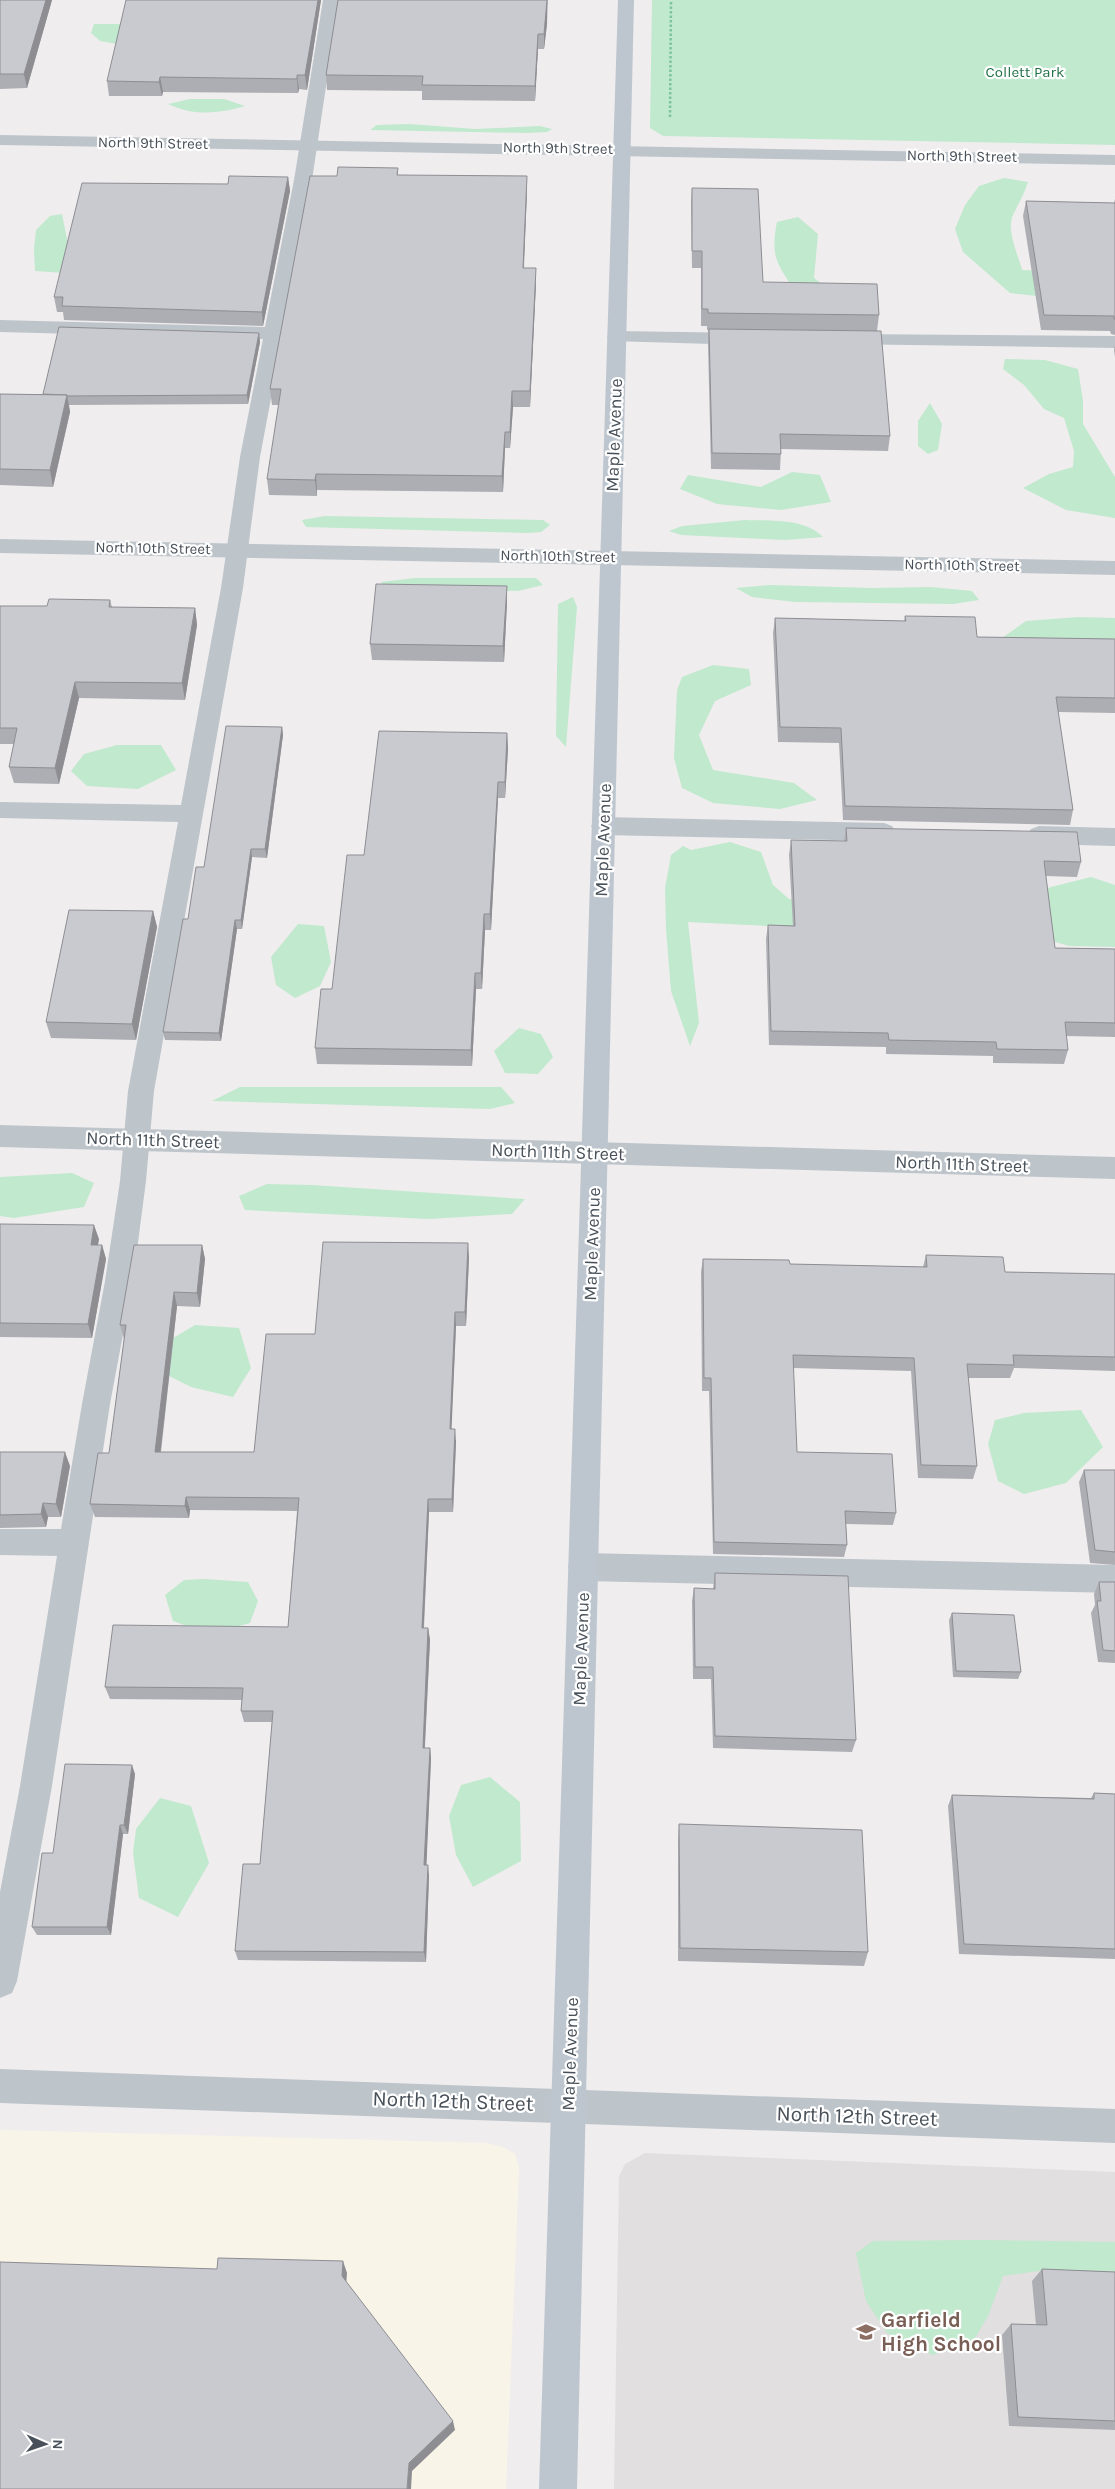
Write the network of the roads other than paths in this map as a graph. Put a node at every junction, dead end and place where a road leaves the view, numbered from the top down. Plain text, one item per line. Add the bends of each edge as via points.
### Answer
1 (331, 0) edge
2 (626, 0) edge
3 (0, 140) edge
4 (308, 145) junction
5 (622, 149) junction
6 (1115, 160) edge
7 (0, 326) edge
8 (273, 334) junction
9 (617, 337) junction
10 (766, 339) edge
11 (826, 340) edge
12 (1115, 342) edge
13 (0, 546) edge
14 (236, 550) junction
15 (611, 556) junction
16 (1115, 568) edge
17 (0, 810) edge
18 (191, 814) junction
19 (603, 826) junction
20 (908, 832) edge
21 (1016, 835) edge
22 (1115, 837) edge
23 (0, 1136) edge
24 (137, 1139) junction
25 (594, 1153) junction
26 (1115, 1168) edge
27 (0, 1542) edge
28 (73, 1544) junction
29 (583, 1568) junction
30 (1115, 1579) edge
31 (0, 1981) edge
32 (0, 2086) edge
33 (568, 2105) junction
34 (1115, 2126) edge
35 (558, 2489) edge

1 - 4 street
2 - 5 main road, Maple Avenue
3 - 4 street, North 9th Street
4 - 5 street, North 9th Street
4 - 8 street
5 - 6 street, North 9th Street
5 - 9 main road, Maple Avenue
7 - 8 street
8 - 14 street
9 - 10 street
9 - 15 main road, Maple Avenue
11 - 12 street
13 - 14 street, North 10th Street
14 - 15 street, North 10th Street
14 - 18 street
15 - 16 street, North 10th Street
15 - 19 main road, Maple Avenue
17 - 18 street
18 - 24 street via 141,1091
19 - 20 street
19 - 25 main road, Maple Avenue
21 - 22 street
23 - 24 street, North 11th Street
24 - 25 street, North 11th Street
24 - 28 street via 119,1281
25 - 26 street, North 11th Street
25 - 29 main road, Maple Avenue
27 - 28 street
28 - 31 street via 36,1786
29 - 30 street
29 - 33 main road, Maple Avenue
32 - 33 street, North 12th Street
33 - 34 street, North 12th Street
33 - 35 main road, Maple Avenue

